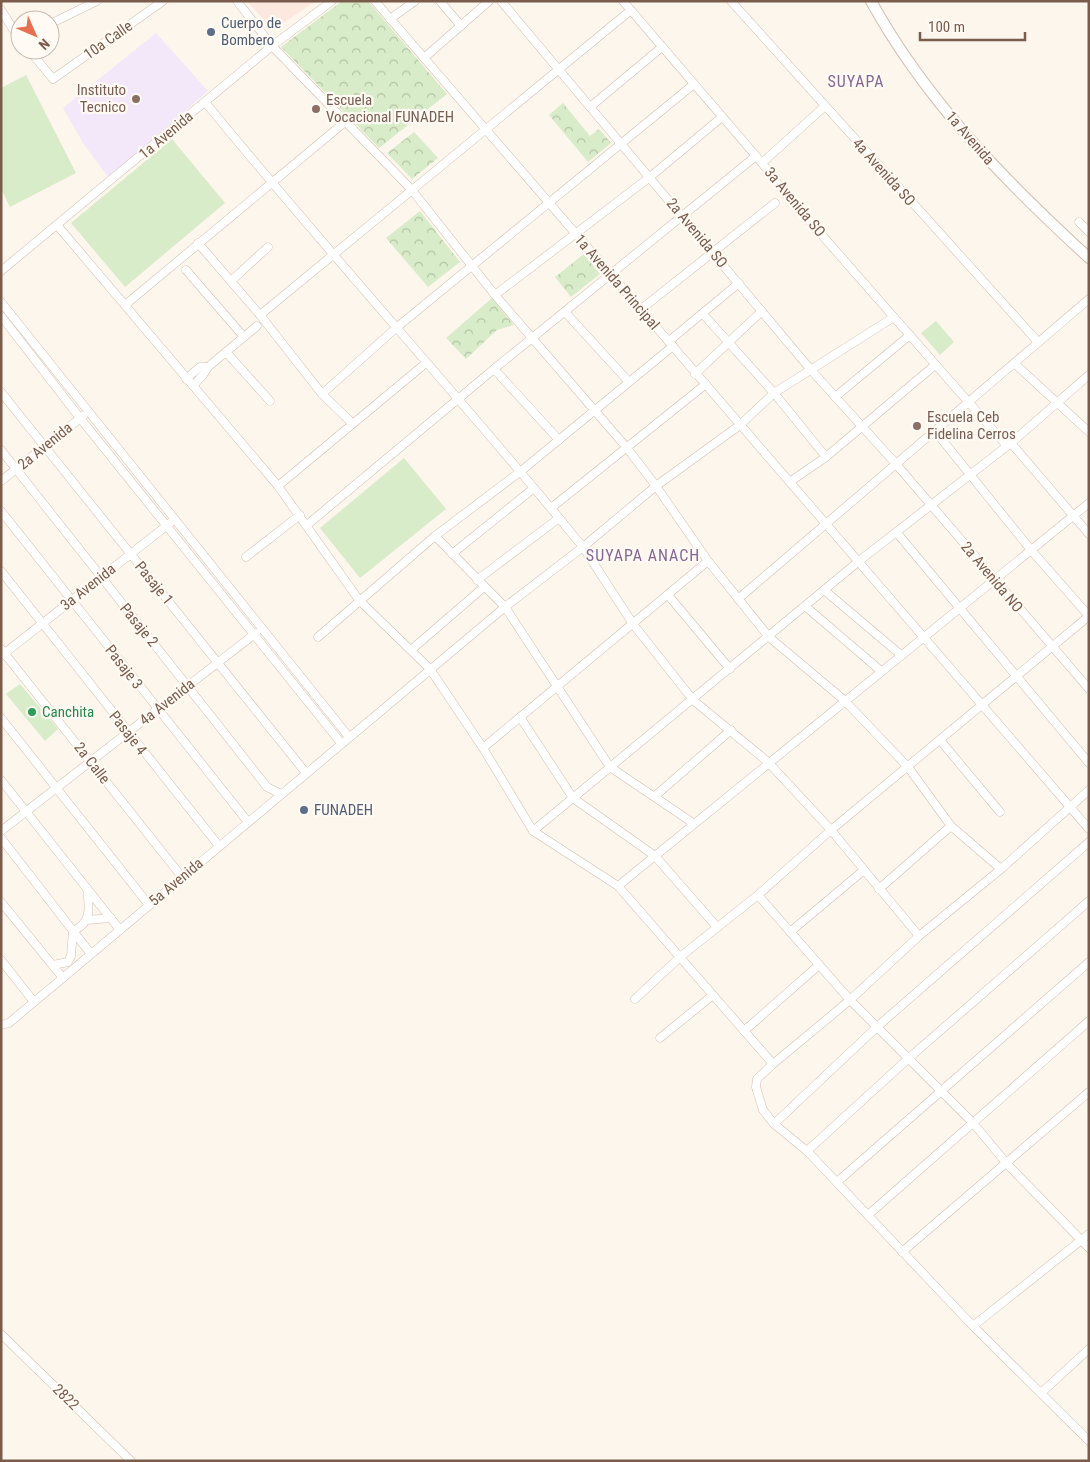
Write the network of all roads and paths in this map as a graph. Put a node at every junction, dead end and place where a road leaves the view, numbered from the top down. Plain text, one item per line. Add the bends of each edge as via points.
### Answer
1 (97, 1) edge
2 (162, 1) edge
3 (237, 1) edge
4 (332, 1) edge
5 (376, 1) edge
6 (415, 1) edge
7 (440, 1) edge
8 (489, 1) edge
9 (501, 1) edge
10 (623, 1) edge
11 (731, 1) edge
12 (871, 1) edge
13 (1, 10) edge
14 (631, 10) junction
15 (60, 19) edge
16 (390, 19) junction
17 (10, 24) edge
18 (461, 26) junction
19 (272, 46) junction
20 (662, 47) junction
21 (424, 58) junction
22 (38, 60) edge
23 (558, 71) junction
24 (694, 84) junction
25 (205, 102) junction
26 (590, 106) junction
27 (825, 106) junction
28 (722, 117) junction
29 (345, 122) junction
30 (485, 130) junction
31 (622, 142) junction
32 (756, 156) junction
33 (762, 163) junction
34 (650, 177) junction
35 (271, 184) junction
36 (411, 189) junction
37 (775, 203) dead end
38 (548, 204) junction
39 (682, 215) junction
40 (1079, 222) dead end
41 (57, 225) junction
42 (1089, 232) edge
43 (574, 234) junction
44 (198, 243) junction
45 (268, 247) dead end
46 (713, 252) junction
47 (334, 253) junction
48 (1089, 258) edge
49 (473, 267) junction
50 (186, 270) dead end
51 (1, 271) edge
52 (609, 275) junction
53 (231, 281) junction
54 (738, 283) junction
55 (495, 295) junction
56 (1089, 299) edge
57 (1, 302) edge
58 (125, 304) junction
59 (640, 310) junction
60 (762, 311) junction
61 (565, 312) junction
62 (703, 314) junction
63 (1, 316) edge
64 (260, 316) junction
65 (894, 317) junction
66 (257, 326) dead end
67 (396, 328) junction
68 (910, 335) junction
69 (244, 336) junction
70 (531, 338) junction
71 (1038, 342) junction
72 (671, 344) junction
73 (728, 344) junction
74 (226, 352) junction
75 (426, 363) junction
76 (1014, 363) junction
77 (934, 366) junction
78 (208, 367) junction
79 (494, 369) junction
80 (811, 370) junction
81 (695, 374) junction
82 (1089, 375) edge
83 (186, 379) junction
84 (629, 382) junction
85 (706, 384) junction
86 (193, 386) junction
87 (1, 392) edge
88 (774, 393) junction
89 (322, 394) junction
90 (835, 396) junction
91 (458, 400) junction
92 (270, 401) dead end
93 (968, 402) junction
94 (1058, 403) junction
95 (596, 410) junction
96 (88, 411) junction
97 (80, 418) junction
98 (352, 423) junction
99 (740, 425) junction
100 (861, 427) junction
101 (935, 430) junction
102 (1089, 432) edge
103 (559, 440) junction
104 (1009, 444) junction
105 (44, 446) junction
106 (627, 448) junction
107 (1, 450) edge
108 (826, 458) junction
109 (896, 464) junction
110 (16, 469) junction
111 (521, 471) junction
112 (970, 474) junction
113 (1, 480) edge
114 (791, 482) junction
115 (278, 486) junction
116 (656, 486) junction
117 (534, 488) junction
118 (1089, 502) edge
119 (932, 505) junction
120 (551, 508) junction
121 (1, 511) edge
122 (300, 515) junction
123 (1073, 516) junction
124 (176, 518) junction
125 (559, 518) junction
126 (826, 523) junction
127 (167, 525) junction
128 (307, 526) junction
129 (897, 533) junction
130 (1089, 534) edge
131 (435, 536) junction
132 (583, 547) junction
133 (1031, 550) junction
134 (131, 554) junction
135 (452, 554) junction
136 (246, 557) dead end
137 (708, 561) junction
138 (859, 561) junction
139 (1, 571) edge
140 (101, 578) junction
141 (477, 580) junction
142 (994, 580) junction
143 (484, 587) junction
144 (824, 590) junction
145 (668, 594) junction
146 (738, 599) junction
147 (359, 600) junction
148 (72, 601) junction
149 (806, 606) junction
150 (505, 607) junction
151 (959, 608) junction
152 (1089, 616) edge
153 (43, 623) junction
154 (633, 624) junction
155 (262, 628) junction
156 (254, 635) junction
157 (318, 637) dead end
158 (770, 637) junction
159 (924, 637) junction
160 (1051, 647) junction
161 (411, 650) junction
162 (2, 653) edge
163 (901, 656) junction
164 (218, 663) junction
165 (430, 669) junction
166 (730, 669) junction
167 (881, 671) junction
168 (1016, 676) junction
169 (557, 685) junction
170 (188, 686) junction
171 (1089, 689) edge
172 (693, 700) junction
173 (844, 700) junction
174 (980, 705) junction
175 (158, 710) junction
176 (520, 717) junction
177 (1, 718) edge
178 (731, 730) junction
179 (128, 733) junction
180 (349, 737) junction
181 (940, 740) junction
182 (341, 743) junction
183 (483, 748) junction
184 (91, 761) junction
185 (768, 762) junction
186 (1089, 763) edge
187 (908, 766) junction
188 (610, 767) junction
189 (306, 773) junction
190 (1, 780) edge
191 (57, 788) junction
192 (1089, 790) edge
193 (281, 794) junction
194 (655, 796) junction
195 (573, 798) junction
196 (1069, 808) junction
197 (27, 811) junction
198 (1000, 812) dead end
199 (248, 822) junction
200 (693, 823) junction
201 (951, 826) junction
202 (1089, 829) edge
203 (831, 830) junction
204 (1, 831) edge
205 (533, 831) junction
206 (1, 838) edge
207 (1089, 842) edge
208 (219, 846) junction
209 (655, 856) junction
210 (1001, 868) junction
211 (864, 870) junction
212 (182, 877) junction
213 (618, 886) junction
214 (87, 888) junction
215 (879, 889) junction
216 (758, 894) junction
217 (1, 902) edge
218 (1089, 902) edge
219 (149, 905) junction
220 (111, 918) junction
221 (87, 920) junction
222 (717, 927) junction
223 (120, 930) junction
224 (74, 931) junction
225 (790, 932) junction
226 (919, 936) junction
227 (91, 954) junction
228 (680, 957) junction
229 (1, 960) edge
230 (1089, 962) edge
231 (819, 965) junction
232 (53, 966) junction
233 (63, 978) junction
234 (713, 995) junction
235 (635, 999) dead end
236 (850, 1000) junction
237 (34, 1002) junction
238 (1089, 1021) edge
239 (1, 1025) edge
240 (878, 1026) junction
241 (744, 1031) junction
242 (660, 1038) dead end
243 (909, 1058) junction
244 (773, 1064) junction
245 (942, 1091) junction
246 (1089, 1092) edge
247 (774, 1124) junction
248 (974, 1124) junction
249 (807, 1151) junction
250 (1007, 1164) junction
251 (837, 1182) junction
252 (868, 1215) junction
253 (1089, 1234) edge
254 (1081, 1240) junction
255 (1089, 1248) edge
256 (902, 1252) junction
257 (973, 1326) junction
258 (1, 1334) edge
259 (1089, 1349) edge
260 (1041, 1393) junction
261 (1089, 1441) edge
262 (131, 1461) edge

1 - 15 street
2 - 22 street, 10a Calle via 54,78
3 - 19 street
4 - 19 street, 1a Avenida
5 - 16 street, 1a Avenida Principal
6 - 16 street
7 - 18 street
8 - 18 street
9 - 23 street, 2a Avenida SO
10 - 14 street, 3a Avenida SO
11 - 27 street, 4a Avenida SO
12 - 48 street, 1a Avenida via 905,57 944,109 1027,201
13 - 17 street
14 - 20 street, 3a Avenida SO
14 - 23 street
16 - 21 street, 1a Avenida Principal
18 - 21 street
19 - 25 street, 1a Avenida
19 - 29 street
20 - 24 street, 3a Avenida SO
20 - 26 street
21 - 30 street, 1a Avenida Principal
23 - 26 street, 2a Avenida SO
23 - 30 street
24 - 28 street, 3a Avenida SO
24 - 31 street
25 - 35 street
25 - 41 street, 1a Avenida
26 - 31 street, 2a Avenida SO
27 - 33 street
27 - 71 street, 4a Avenida SO
28 - 32 street, 3a Avenida SO
28 - 34 street
29 - 35 street
29 - 36 street
30 - 36 street
30 - 38 street, 1a Avenida Principal
31 - 34 street, 2a Avenida SO
31 - 38 street
32 - 33 street, 3a Avenida SO
32 - 39 street
33 - 65 street, 3a Avenida SO
34 - 39 street, 2a Avenida SO
34 - 43 street
35 - 44 street
35 - 47 street
36 - 47 street
36 - 49 street
37 - 46 street
38 - 43 street, 1a Avenida Principal
38 - 49 street
39 - 46 street, 2a Avenida SO
39 - 52 street
40 - 42 street
41 - 51 street, 1a Avenida
41 - 58 street
43 - 52 street, 1a Avenida Principal
43 - 55 street
44 - 53 street
44 - 58 street
45 - 53 street
46 - 54 street, 2a Avenida SO
46 - 59 street
47 - 64 street
47 - 67 street
49 - 55 street
49 - 67 street
50 - 69 street
52 - 59 street, 1a Avenida Principal
52 - 61 street
53 - 64 street
54 - 60 street, 2a Avenida SO
54 - 62 street
55 - 70 street
56 - 71 street
57 - 96 street
58 - 83 street
59 - 72 street, 1a Avenida Principal
60 - 73 street
60 - 80 street, 2a Avenida SO
61 - 70 street
61 - 84 street
62 - 72 street
62 - 73 street
63 - 97 street
64 - 89 street
65 - 68 street, 3a Avenida SO
65 - 80 street, 5a Avenida
66 - 69 street
67 - 75 street
67 - 89 street
68 - 77 street, 3a Avenida SO
68 - 90 street
69 - 74 street
70 - 79 street
70 - 95 street
71 - 76 street
72 - 81 street, 1a Avenida Principal
72 - 84 street
73 - 81 street
73 - 88 street
74 - 78 street
74 - 92 street
75 - 91 street
75 - 98 street
76 - 93 street
76 - 94 street
77 - 93 street, 3a Avenida SO
77 - 100 street
78 - 83 street via 200,367
78 - 86 street
79 - 91 street
79 - 103 street
80 - 88 street, 5a Avenida
80 - 90 street, 2a Avenida SO
81 - 85 street, 1a Avenida Principal
82 - 94 street
83 - 86 street
84 - 95 street
85 - 99 street, 1a Avenida Principal
85 - 106 street
86 - 115 street
87 - 105 street, Pasaje 1
88 - 99 street, 5a Avenida
88 - 108 street
89 - 98 street
90 - 100 street, 2a Avenida SO
91 - 111 street
91 - 128 street
93 - 101 street
93 - 104 street, 3a Avenida SO
94 - 102 street
94 - 104 street
95 - 103 street
95 - 106 street
96 - 97 street, 2a Avenida
96 - 124 street
97 - 105 street, 2a Avenida
97 - 127 street
98 - 115 street
99 - 114 street, 1a Avenida Principal
99 - 116 street, 5a Avenida
100 - 108 street
100 - 109 street, 2a Avenida SO
101 - 109 street
101 - 112 street
103 - 111 street
104 - 112 street
104 - 123 street, 3a Avenida SO
105 - 110 street, 2a Avenida
105 - 134 street, Pasaje 1
106 - 116 street
106 - 120 street
107 - 110 street, Pasaje 2
108 - 114 street
109 - 119 street, 2a Avenida NO
109 - 126 street
110 - 113 street, 2a Avenida
110 - 140 street, Pasaje 2
111 - 117 street
111 - 131 street
112 - 119 street
112 - 133 street
114 - 126 street, 1a Avenida Principal
115 - 122 street
116 - 132 street, 5a Avenida
116 - 137 street
117 - 120 street
117 - 135 street
118 - 123 street
119 - 129 street
119 - 142 street, 2a Avenida NO
120 - 125 street
121 - 148 street, Pasaje 3
122 - 128 street
122 - 136 street
123 - 130 street, 3a Avenida SO
123 - 133 street
124 - 127 street, 3a Avenida
124 - 155 street
125 - 132 street
125 - 141 street
126 - 138 street, 1a Avenida Principal
126 - 146 street
127 - 134 street, 3a Avenida
127 - 156 street
128 - 147 street
129 - 138 street
129 - 151 street
131 - 135 street
131 - 147 street
132 - 150 street, 5a Avenida
132 - 154 street
133 - 142 street
133 - 152 street
134 - 140 street, 3a Avenida
134 - 164 street, Pasaje 1
135 - 141 street
137 - 145 street
137 - 146 street
138 - 144 street
138 - 159 street, 1a Avenida Principal
139 - 153 street, Pasaje 4
140 - 148 street, 3a Avenida
140 - 170 street, Pasaje 2
141 - 143 street
142 - 151 street
142 - 160 street, 2a Avenida NO
143 - 150 street
143 - 161 street
144 - 149 street
144 - 163 street
145 - 154 street
145 - 166 street
146 - 158 street
147 - 157 street
147 - 161 street
148 - 153 street, 3a Avenida
148 - 175 street, Pasaje 3
149 - 158 street
149 - 167 street
150 - 165 street, 5a Avenida
150 - 169 street
151 - 159 street
151 - 168 street
152 - 160 street
153 - 162 street, 3a Avenida
153 - 179 street, Pasaje 4
154 - 169 street
154 - 172 street
155 - 156 street, 4a Avenida
155 - 180 street
156 - 164 street, 4a Avenida
156 - 182 street
158 - 166 street
158 - 173 street
159 - 163 street
159 - 174 street, 1a Avenida Principal
160 - 168 street
160 - 171 street, 2a Avenida NO
161 - 165 street
162 - 184 street, 2a Calle
163 - 167 street
164 - 170 street, 4a Avenida
164 - 189 street, Pasaje 1
165 - 180 street, 5a Avenida
165 - 183 street
166 - 172 street
167 - 173 street
168 - 174 street
168 - 186 street
169 - 176 street
169 - 188 street
170 - 175 street, 4a Avenida
170 - 193 street, Pasaje 2 via 268,787
172 - 178 street
172 - 188 street
173 - 185 street
173 - 187 street
174 - 181 street
174 - 196 street, 1a Avenida Principal
175 - 179 street, 4a Avenida
175 - 199 street, Pasaje 3
176 - 183 street
176 - 195 street
177 - 191 street
178 - 185 street
178 - 194 street
179 - 184 street, 4a Avenida
179 - 208 street, Pasaje 4
180 - 182 street, 5a Avenida
181 - 187 street
181 - 198 street
182 - 189 street, 5a Avenida
183 - 205 street
184 - 191 street, 4a Avenida
184 - 212 street, 2a Calle
185 - 200 street
185 - 203 street
187 - 201 street
187 - 203 street
188 - 194 street
188 - 195 street
189 - 193 street, 5a Avenida
190 - 197 street
191 - 197 street, 4a Avenida
191 - 219 street
192 - 196 street
193 - 199 street, 5a Avenida
194 - 200 street
195 - 205 street
195 - 209 street
196 - 202 street, 1a Avenida Principal
196 - 210 street
197 - 204 street, 4a Avenida
197 - 214 street
199 - 208 street, 5a Avenida
200 - 209 street
201 - 210 street
201 - 215 street
203 - 211 street
203 - 216 street
205 - 213 street
206 - 224 street
207 - 240 street
208 - 212 street, 5a Avenida
209 - 213 street
209 - 222 street
210 - 226 street
211 - 215 street
211 - 225 street
212 - 219 street, 5a Avenida
213 - 228 street
214 - 220 street
214 - 221 street
215 - 226 street
216 - 222 street
216 - 225 street
217 - 232 street
218 - 243 street
219 - 223 street, 5a Avenida
220 - 221 street
220 - 223 street
221 - 224 street
222 - 228 street
223 - 227 street, 5a Avenida
224 - 227 street
224 - 232 street via 68,962
225 - 231 street
226 - 236 street
227 - 233 street, 5a Avenida
228 - 234 street
228 - 235 street
229 - 237 street
230 - 245 street
231 - 236 street
231 - 241 street
232 - 233 street
233 - 237 street, 5a Avenida
234 - 241 street
234 - 242 street
236 - 240 street
236 - 244 street
237 - 239 street, 5a Avenida via 9,1023
238 - 248 street
240 - 243 street
240 - 247 street
241 - 244 street
243 - 245 street
243 - 249 street
244 - 247 street via 757,1079 756,1086 763,1110
245 - 248 street
245 - 251 street
246 - 250 street
247 - 249 street
248 - 250 street
248 - 252 street
249 - 251 street
250 - 254 street
250 - 256 street
251 - 252 street
252 - 256 street
253 - 254 street
254 - 255 street
254 - 257 street
256 - 257 street
257 - 260 street
258 - 262 street, 2822
259 - 260 street
260 - 261 street

